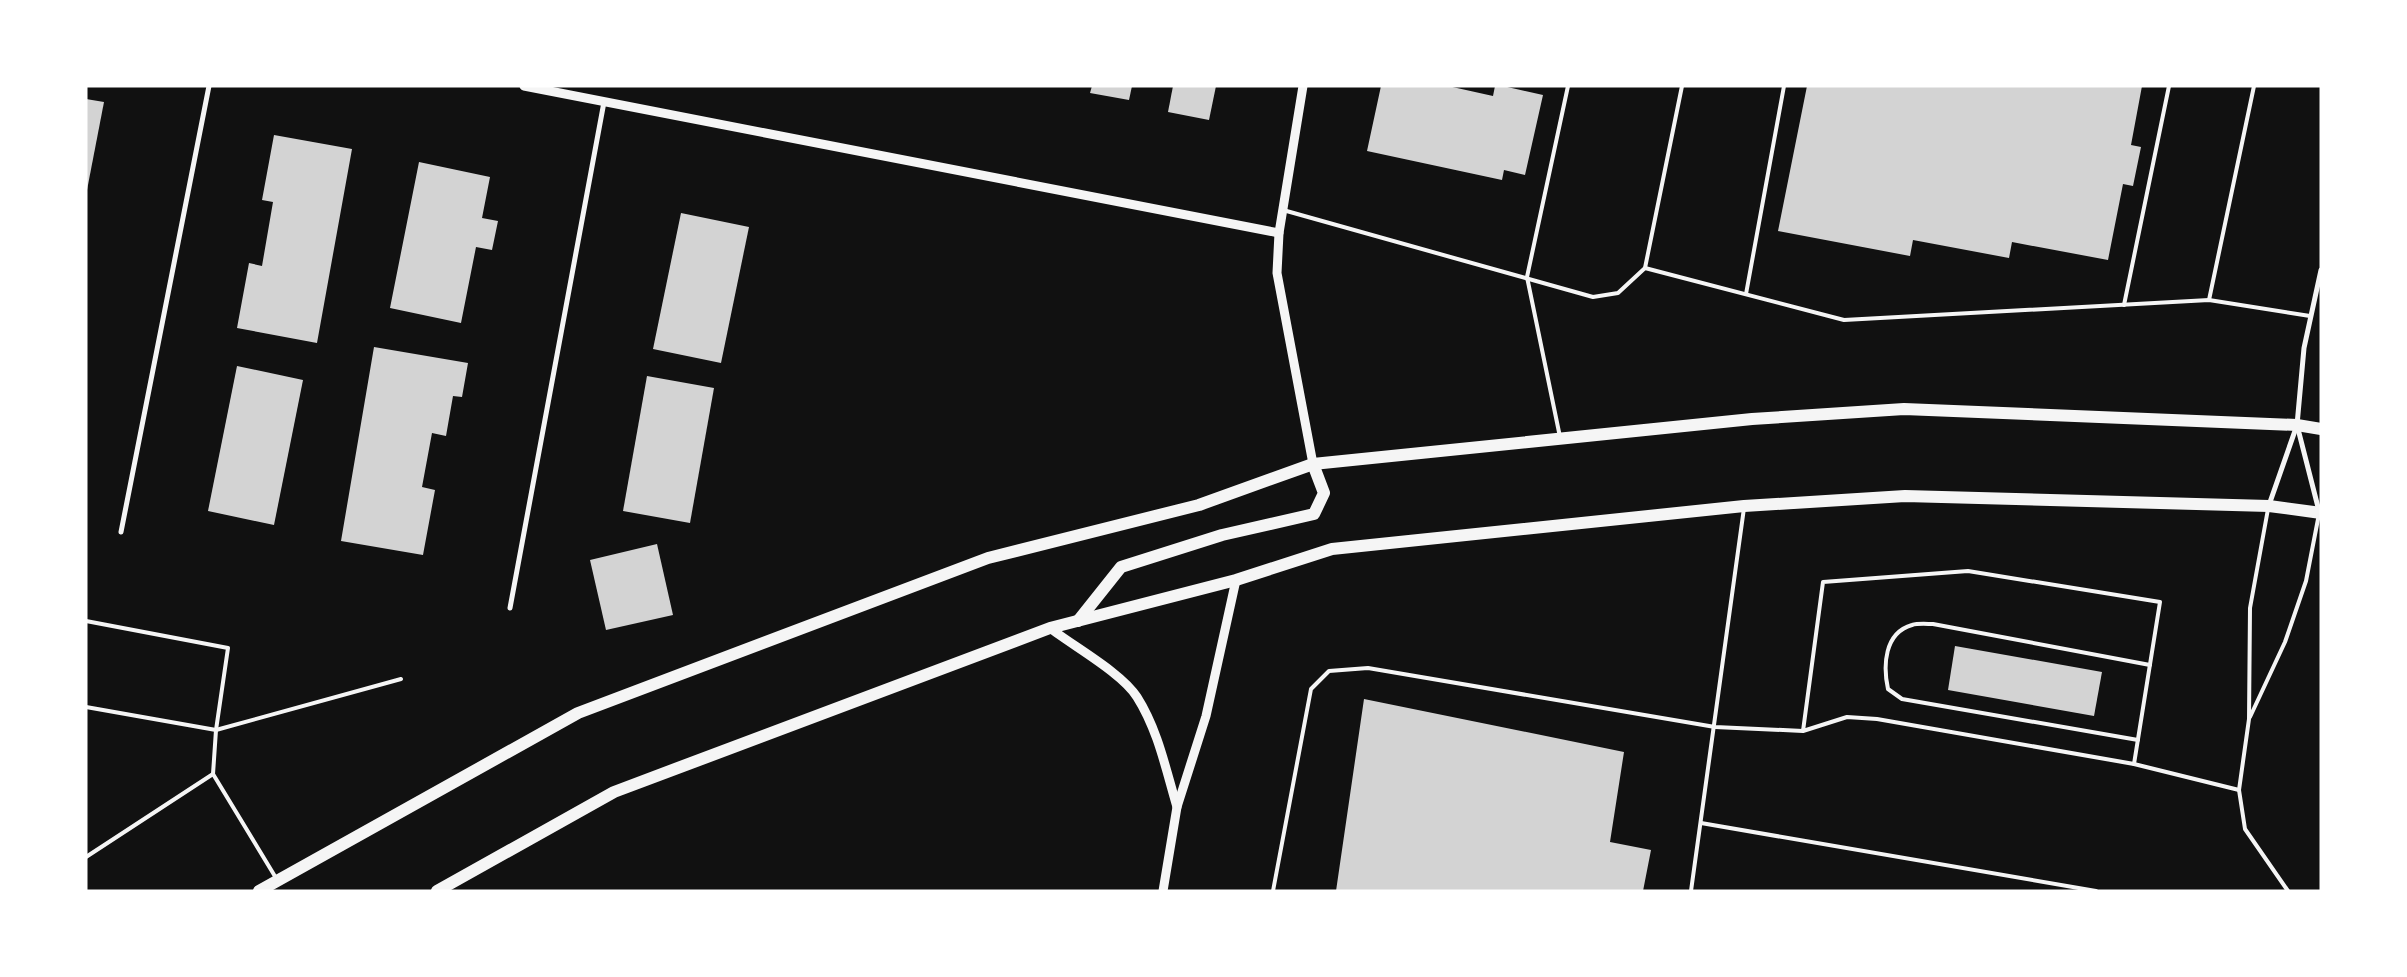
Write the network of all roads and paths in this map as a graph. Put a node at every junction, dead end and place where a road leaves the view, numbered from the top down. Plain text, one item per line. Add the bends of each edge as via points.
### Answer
1 (209, 86) edge
2 (524, 86) edge
3 (1303, 86) edge
4 (1568, 86) edge
5 (1682, 86) edge
6 (1784, 86) edge
7 (2169, 86) edge
8 (2254, 86) edge
9 (604, 102) junction
10 (1283, 210) junction
11 (1279, 233) junction
12 (1645, 268) junction
13 (2321, 270) edge
14 (1527, 277) junction
15 (1746, 294) junction
16 (2209, 300) junction
17 (2124, 305) junction
18 (2310, 316) junction
19 (2297, 425) junction
20 (2321, 429) edge
21 (1560, 437) junction
22 (1313, 464) junction
23 (1744, 506) junction
24 (2269, 506) junction
25 (2320, 513) edge
26 (121, 532) dead end
27 (1236, 580) junction
28 (510, 608) dead end
29 (86, 621) edge
30 (1078, 621) junction
31 (1050, 628) junction
32 (2150, 665) junction
33 (401, 679) dead end
34 (86, 707) edge
35 (2249, 719) junction
36 (1715, 726) junction
37 (216, 730) junction
38 (1803, 731) junction
39 (2138, 740) junction
40 (2134, 764) junction
41 (212, 774) junction
42 (2239, 790) junction
43 (1177, 807) junction
44 (1701, 823) junction
45 (86, 857) edge
46 (280, 886) edge
47 (259, 891) edge
48 (437, 891) edge
49 (1163, 891) edge
50 (1273, 891) edge
51 (1691, 891) edge
52 (2096, 891) edge
53 (2288, 891) edge

1 - 26 street
2 - 9 street
3 - 10 street
4 - 14 lane
5 - 12 lane
6 - 15 lane
7 - 17 lane
8 - 16 lane
9 - 11 street
9 - 28 street
10 - 11 street
10 - 14 lane
11 - 22 street via 1277,272
12 - 14 lane via 1618,293 1593,297
12 - 15 lane
13 - 18 street
14 - 21 lane
15 - 17 lane via 1844,320
16 - 17 lane
16 - 18 lane
18 - 19 street
19 - 20 main road
19 - 21 main road via 1904,409
19 - 24 street
19 - 25 street
21 - 22 main road
22 - 30 main road via 1324,493 1314,514 1222,535 1121,567
22 - 46 main road via 1199,505 988,558 578,713
23 - 24 main road via 1905,496
23 - 27 main road via 1332,549
23 - 36 lane
24 - 25 main road
24 - 35 lane via 2250,608
25 - 35 lane via 2306,582 2285,642
27 - 30 main road
27 - 43 street via 1206,716
29 - 37 lane via 228,648
30 - 31 main road
31 - 43 street via 1107,668 1136,695 1158,739
31 - 48 main road via 614,792
32 - 38 lane via 2160,602 1968,571 1823,582
32 - 39 lane
32 - 39 lane via 1933,624 1912,625 1898,633 1890,643 1885,659 1888,689 1902,699
33 - 37 lane
34 - 37 lane
35 - 42 lane
36 - 38 lane
36 - 44 lane
36 - 50 lane via 1368,668 1329,671 1311,689
37 - 41 lane
38 - 40 lane via 1847,717 1877,719
39 - 40 lane
40 - 42 lane
41 - 45 lane
41 - 46 lane
42 - 53 lane via 2245,829
43 - 49 street
44 - 51 lane
44 - 52 lane
46 - 47 main road

